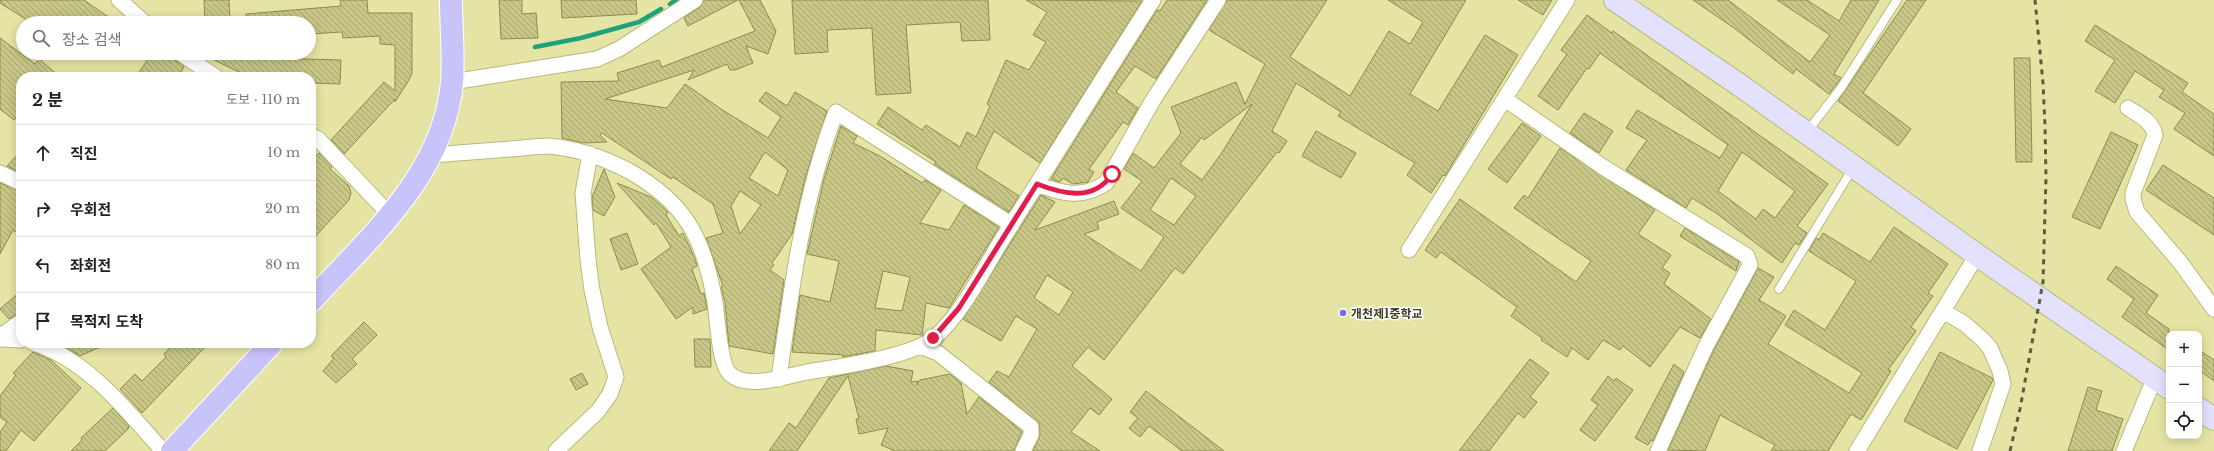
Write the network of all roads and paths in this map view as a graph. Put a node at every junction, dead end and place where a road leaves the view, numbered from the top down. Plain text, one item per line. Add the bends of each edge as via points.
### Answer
1 (120, 0) edge
2 (451, 0) edge
3 (694, 0) edge
4 (1153, 0) edge
5 (1218, 0) edge
6 (1568, 0) edge
7 (1615, 0) edge
8 (1897, 0) edge
9 (137, 16) edge
10 (190, 60) edge
11 (208, 72) edge
12 (452, 82) junction
13 (1505, 99) junction
14 (2128, 108) dead end
15 (1806, 133) junction
16 (316, 138) edge
17 (590, 154) junction
18 (432, 155) junction
19 (1854, 168) junction
20 (0, 173) edge
21 (16, 181) edge
22 (1037, 184) junction
23 (390, 215) junction
24 (1012, 225) junction
25 (1409, 250) dead end
26 (1977, 255) junction
27 (1779, 289) dead end
28 (316, 296) edge
29 (2214, 309) edge
30 (1943, 311) junction
31 (16, 326) edge
32 (0, 338) edge
33 (16, 340) edge
34 (920, 346) junction
35 (43, 348) edge
36 (267, 348) edge
37 (779, 379) junction
38 (2162, 382) edge
39 (163, 451) edge
40 (172, 451) edge
41 (556, 451) edge
42 (1023, 451) edge
43 (1658, 451) edge
44 (1857, 451) edge
45 (1980, 451) edge
46 (2124, 451) edge

1 - 9 street
2 - 12 main road
3 - 12 street via 619,49 597,59
4 - 22 street
5 - 22 street via 1153,100 1106,183 1095,190 1078,194 1053,190
6 - 13 street
7 - 15 main road
8 - 15 lane via 1842,88
10 - 11 street
12 - 18 main road via 444,120
13 - 25 street
13 - 43 street via 1603,168 1747,256 1750,265 1706,346
14 - 29 street via 2149,123 2155,135 2133,193 2137,212 2180,262
15 - 19 main road
16 - 23 street
17 - 18 street via 547,146
17 - 37 street via 613,162 656,187 685,218 704,255 711,279 722,358 727,372 736,379
17 - 41 street via 583,193 588,260 600,327 616,377 610,394 598,411
18 - 23 main road via 406,197
19 - 26 main road
19 - 27 lane
20 - 21 street
22 - 24 street
23 - 28 main road
24 - 34 street via 948,323 933,338
24 - 37 street via 836,112 815,175 790,298
26 - 30 street
26 - 38 main road
30 - 44 street
30 - 45 street via 1965,324 1983,340 1990,348 2000,371 2003,384
31 - 32 street
32 - 33 street
34 - 37 street via 840,367
34 - 42 street via 938,353 1031,427 1031,435
35 - 39 street via 85,370 110,393
36 - 40 main road
38 - 46 street

